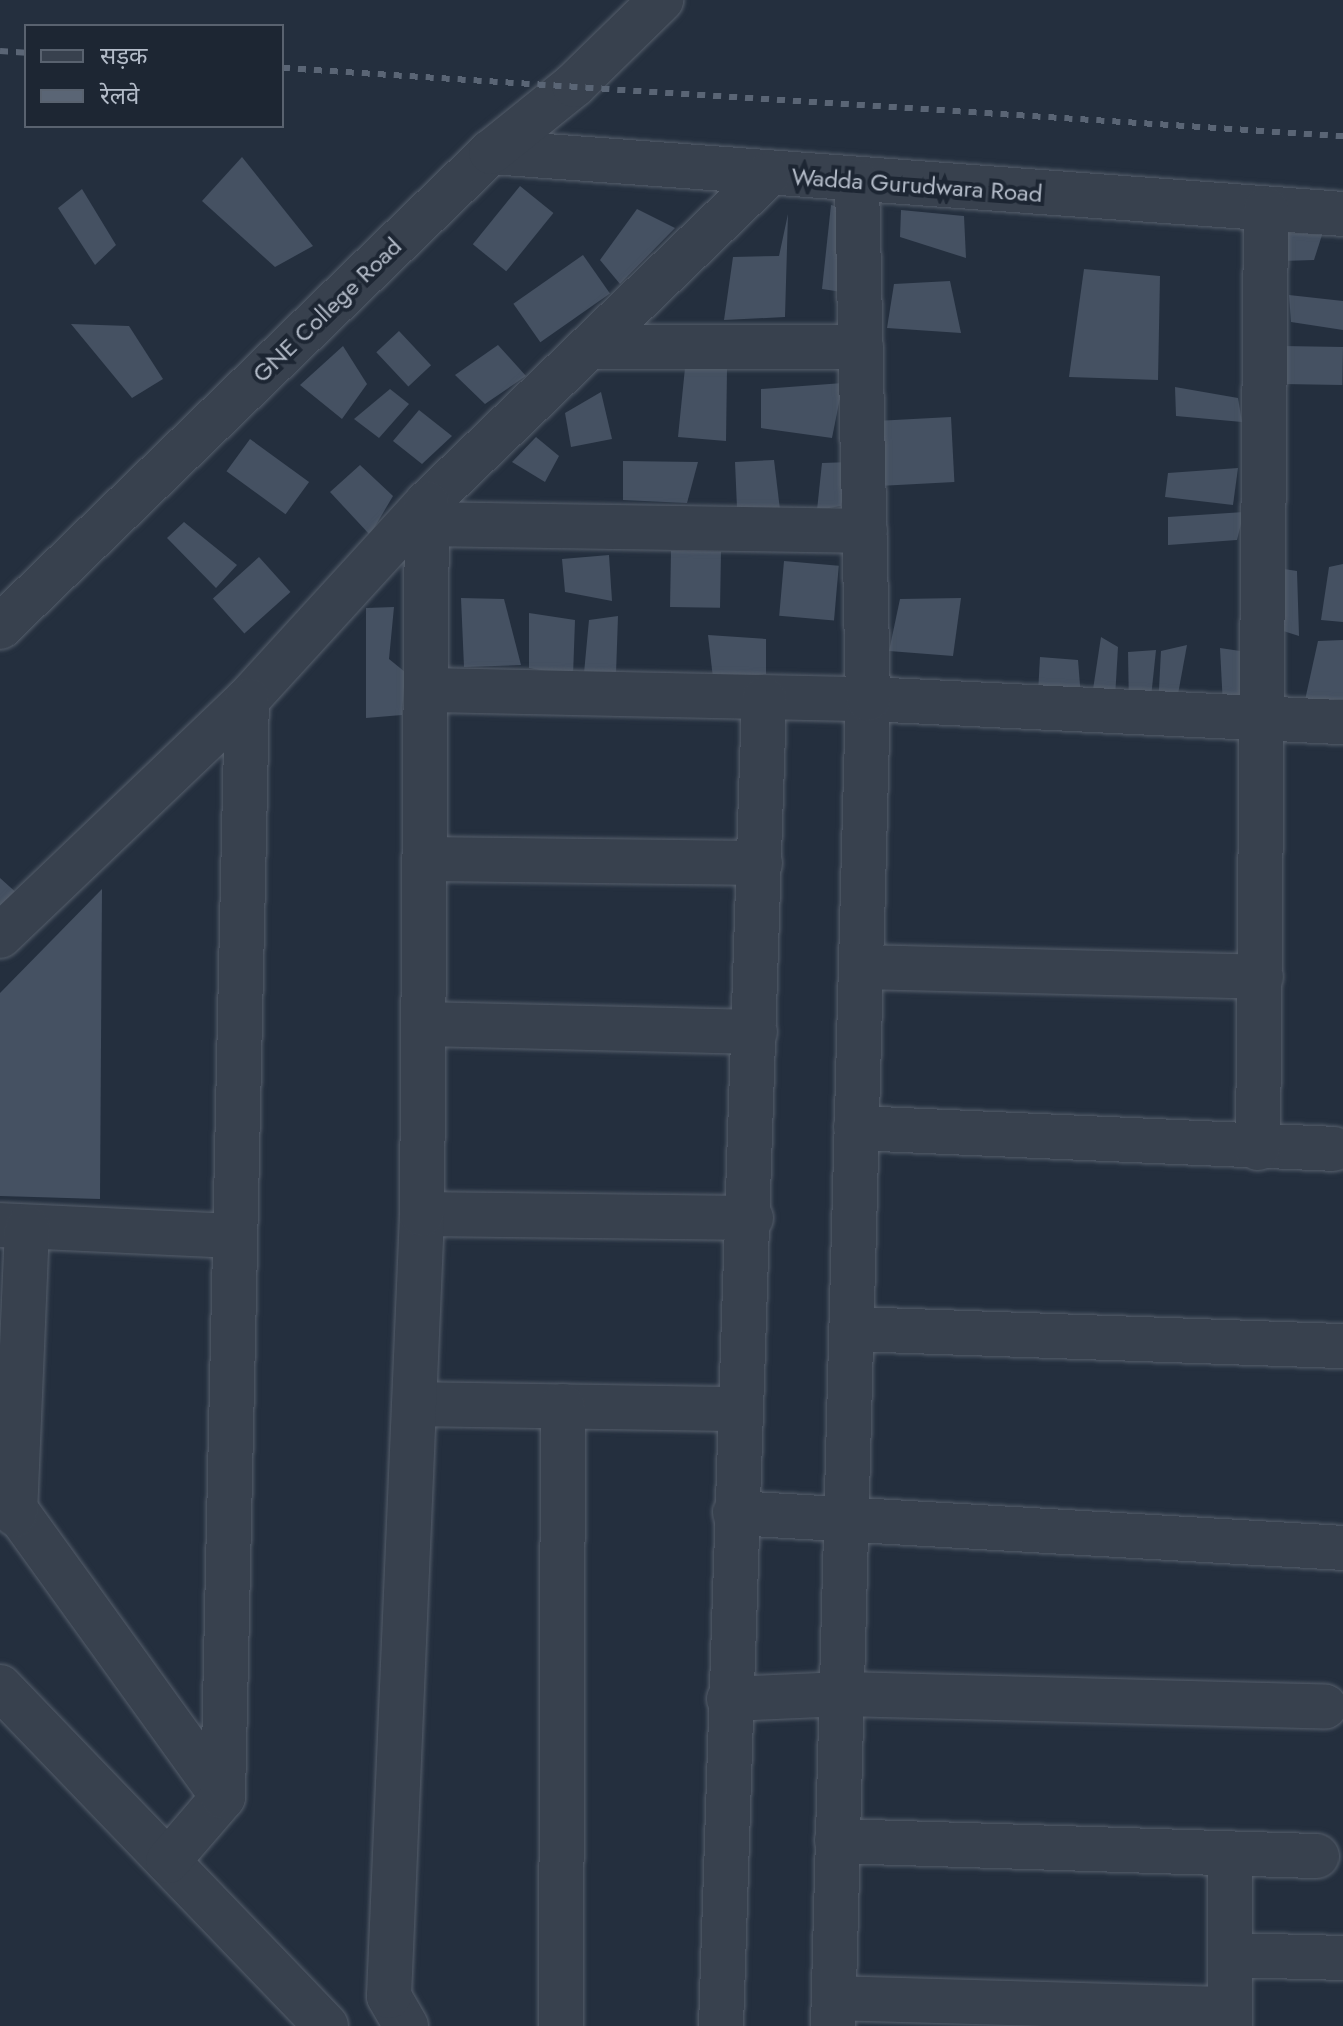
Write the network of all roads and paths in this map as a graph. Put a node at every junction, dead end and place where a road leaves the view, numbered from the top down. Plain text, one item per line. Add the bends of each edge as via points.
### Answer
1 (661, 0) edge
2 (491, 152) junction
3 (768, 175) junction
4 (857, 181) junction
5 (1266, 209) junction
6 (1343, 214) edge
7 (590, 347) junction
8 (861, 347) junction
9 (427, 513) junction
10 (865, 531) junction
11 (0, 627) edge
12 (429, 690) junction
13 (764, 699) junction
14 (868, 699) junction
15 (247, 700) junction
16 (1264, 720) junction
17 (1343, 722) edge
18 (427, 859) junction
19 (760, 863) junction
20 (0, 936) edge
21 (862, 967) junction
22 (1261, 977) junction
23 (425, 1024) junction
24 (755, 1032) junction
25 (856, 1128) junction
26 (1258, 1148) junction
27 (1334, 1149) dead end
28 (422, 1214) junction
29 (751, 1218) junction
30 (14, 1226) edge
31 (233, 1236) junction
32 (853, 1329) junction
33 (1343, 1346) edge
34 (415, 1404) junction
35 (563, 1406) junction
36 (739, 1409) junction
37 (8, 1501) edge
38 (735, 1513) junction
39 (844, 1520) junction
40 (1343, 1548) edge
41 (0, 1687) edge
42 (844, 1694) junction
43 (729, 1699) junction
44 (1325, 1707) dead end
45 (223, 1797) junction
46 (837, 1841) junction
47 (1230, 1856) junction
48 (1317, 1856) dead end
49 (168, 1861) junction
50 (1230, 1955) junction
51 (1343, 1958) edge
52 (834, 2012) edge
53 (1230, 2018) edge
54 (326, 2026) edge
55 (406, 2026) edge
56 (561, 2026) edge
57 (721, 2026) edge

1 - 2 street, GNE College Road via 574,85
2 - 3 street, Wadda Gurudwara Road
2 - 11 street, GNE College Road
3 - 4 street, Wadda Gurudwara Road
3 - 7 street
4 - 5 street, Wadda Gurudwara Road
4 - 8 street
5 - 6 street, Wadda Gurudwara Road
5 - 16 street
7 - 8 street
7 - 9 street
8 - 10 street
9 - 10 street
9 - 12 street
9 - 15 street
10 - 14 street
12 - 13 street
12 - 18 street
13 - 14 street
13 - 19 street
14 - 16 street
14 - 21 street
15 - 20 street
15 - 31 street
16 - 17 street
16 - 22 street
18 - 19 street
18 - 23 street
19 - 24 street
21 - 22 street
21 - 25 street
22 - 26 street
23 - 24 street
23 - 28 street
24 - 29 street
25 - 26 street
25 - 32 street
26 - 27 street
28 - 29 street
28 - 34 street
29 - 36 street
30 - 31 street
30 - 37 street
31 - 45 street
32 - 33 street
32 - 39 street
34 - 35 street
34 - 55 street via 389,1996
35 - 36 street
35 - 56 street
36 - 38 street
37 - 45 street
38 - 39 street
38 - 43 street
39 - 40 street
39 - 42 street
41 - 49 street
42 - 43 street
42 - 44 street
42 - 46 street
43 - 57 street
45 - 49 street
46 - 47 street
46 - 52 street
47 - 48 street
47 - 50 street
49 - 54 street
50 - 51 street
50 - 53 street
52 - 53 street

